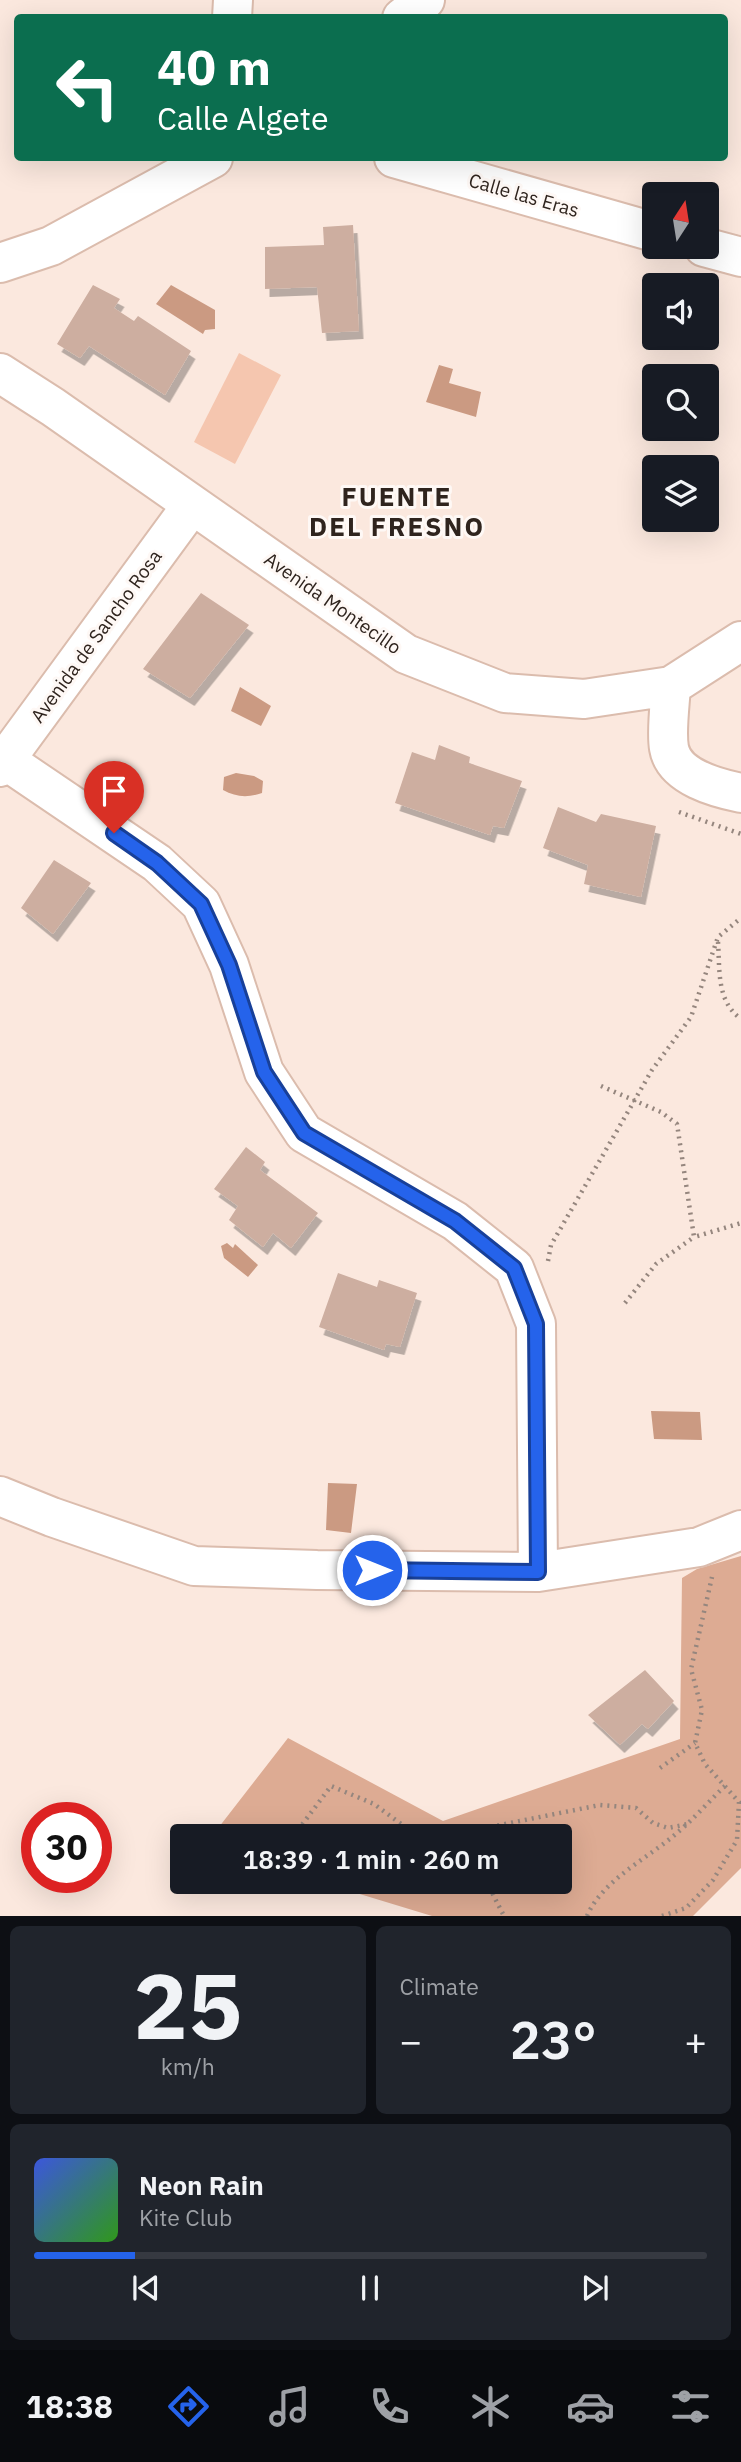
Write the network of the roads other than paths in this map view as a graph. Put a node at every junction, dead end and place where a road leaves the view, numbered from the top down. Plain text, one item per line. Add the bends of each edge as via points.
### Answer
1 (425, 0) edge
2 (407, 14) edge
3 (207, 161) edge
4 (405, 161) edge
5 (642, 229) edge
6 (719, 251) edge
7 (741, 257) edge
8 (0, 263) edge
9 (0, 373) edge
10 (192, 505) junction
11 (741, 641) edge
12 (671, 686) junction
13 (3, 764) edge
14 (741, 793) edge
15 (0, 1496) edge
16 (741, 1530) edge
17 (538, 1572) junction

1 - 2 street
3 - 8 street via 51,246
4 - 5 street, Calle las Eras
6 - 7 street
9 - 10 street, Avenida Montecillo
10 - 12 street, Avenida Montecillo via 406,654 506,693 584,699
10 - 13 street, Avenida de Sancho Rosa
11 - 12 street, Avenida Montecillo
12 - 14 street via 669,749 681,768 712,787
13 - 17 street via 157,863 201,904 229,965 264,1072 304,1133 455,1221 514,1268 536,1324
15 - 17 street via 194,1566
16 - 17 street via 699,1547

